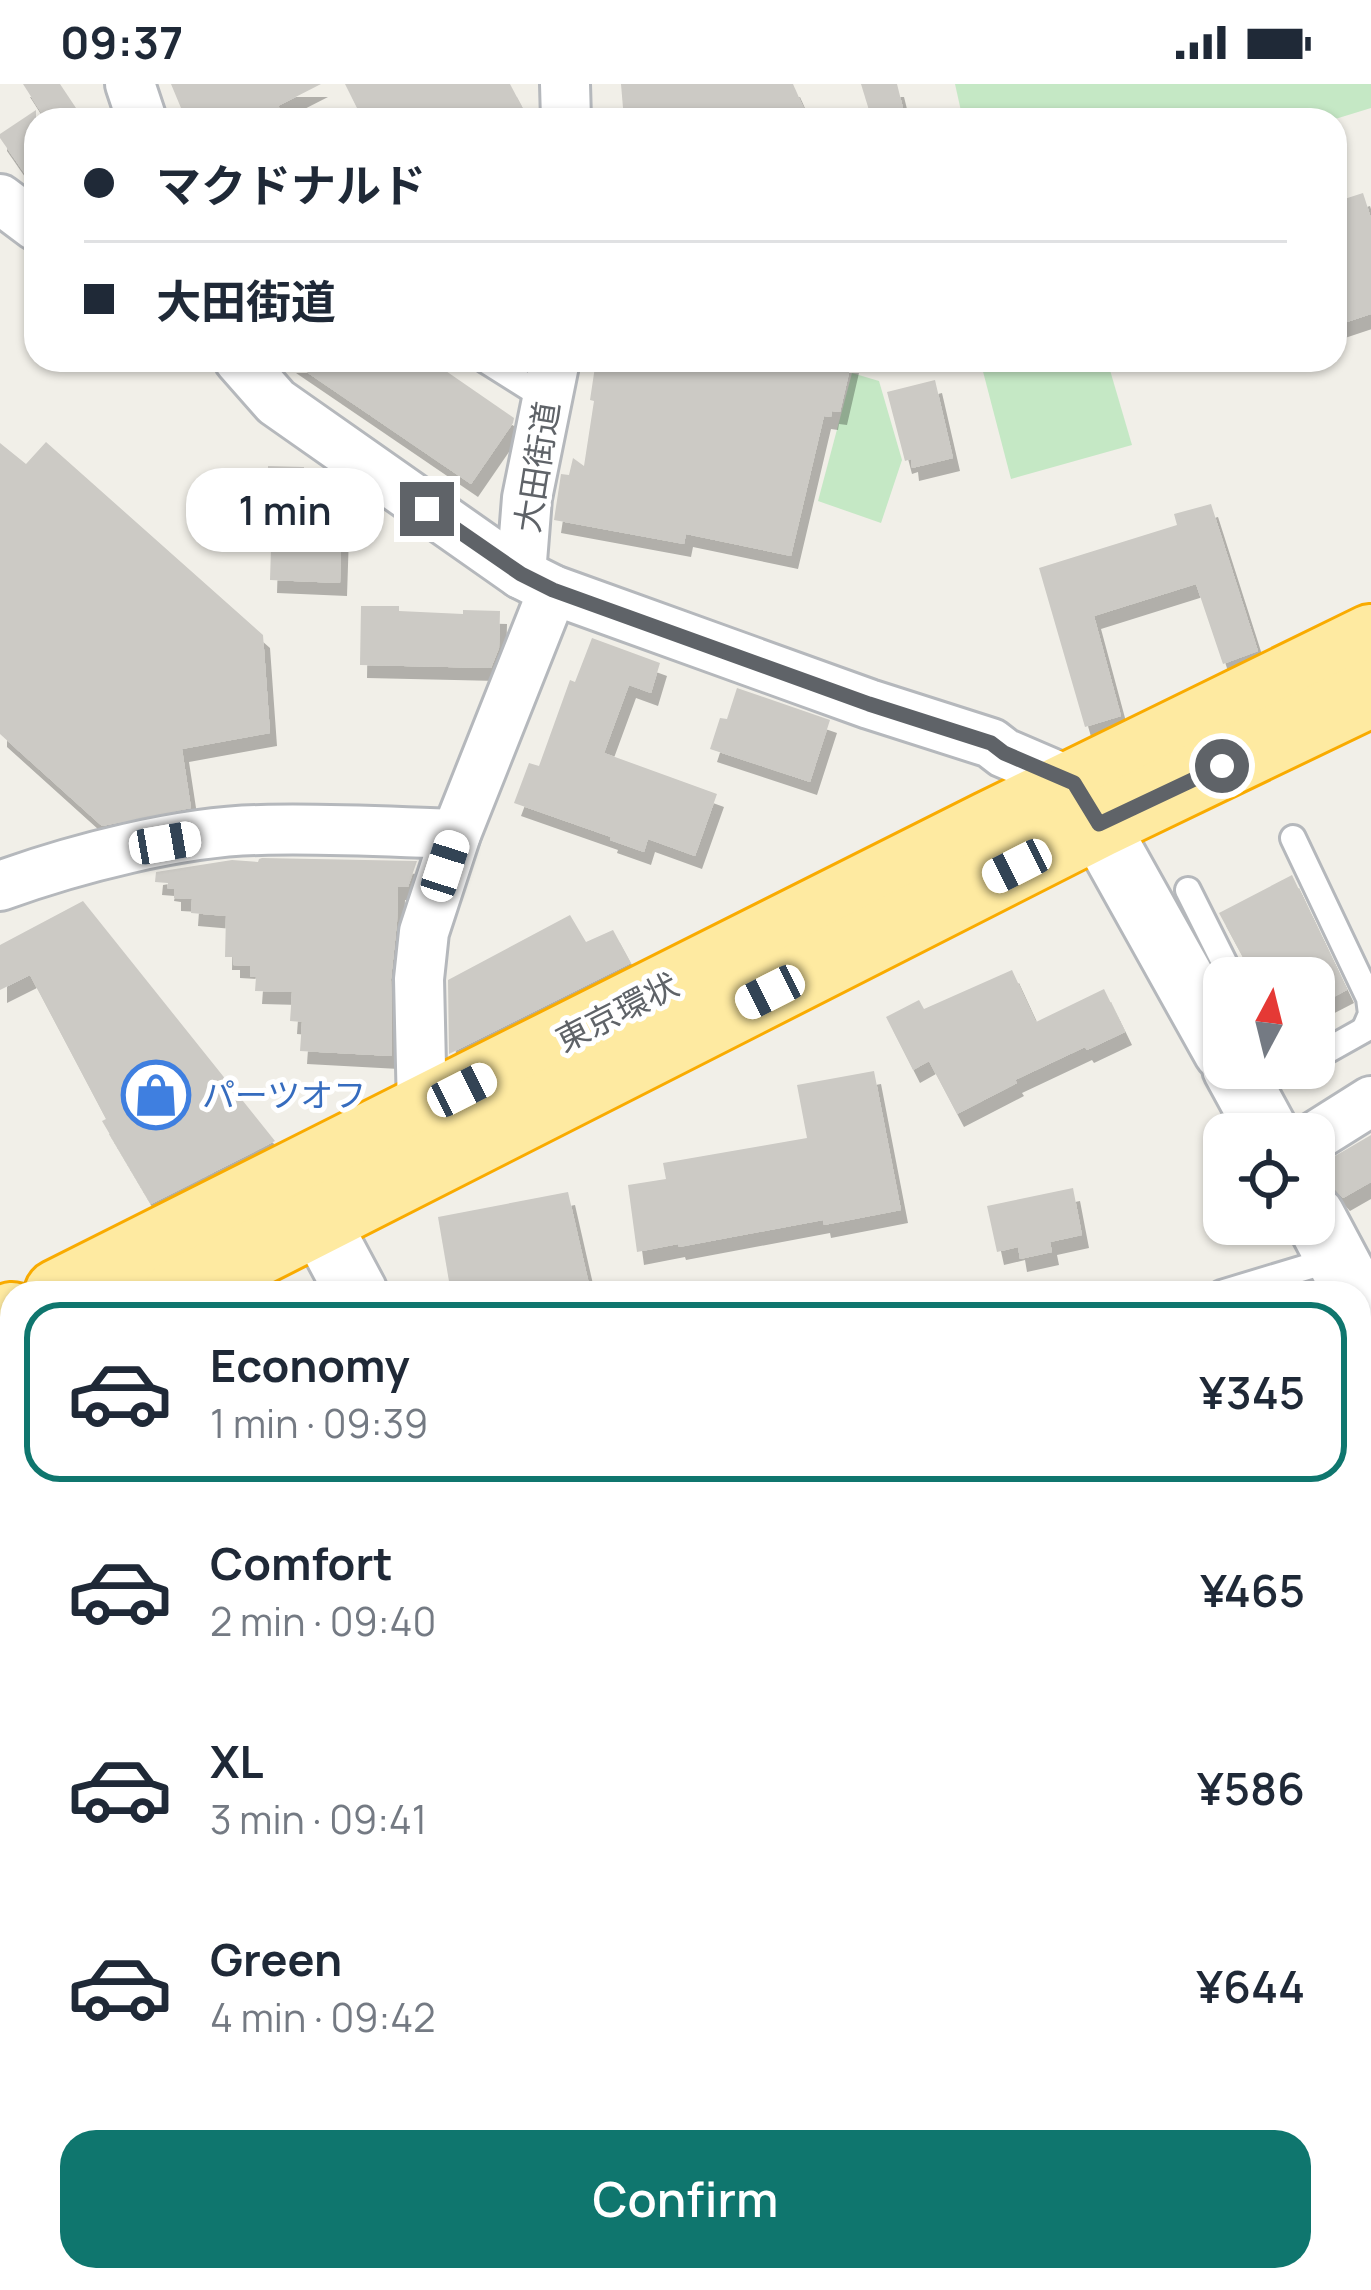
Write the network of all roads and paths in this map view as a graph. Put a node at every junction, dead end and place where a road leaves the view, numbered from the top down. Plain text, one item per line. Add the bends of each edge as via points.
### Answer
1 (250, 372) edge
2 (551, 380) edge
3 (537, 582) junction
4 (1371, 638) edge
5 (1371, 693) edge
6 (1086, 804) junction
7 (455, 833) junction
8 (1293, 838) dead end
9 (0, 886) edge
10 (1188, 890) dead end
11 (1222, 957) edge
12 (1203, 1013) edge
13 (1368, 1027) edge
14 (1335, 1046) edge
15 (1371, 1084) edge
16 (1371, 1101) edge
17 (422, 1110) junction
18 (1322, 1113) edge
19 (1335, 1124) edge
20 (320, 1222) junction
21 (1341, 1267) edge
22 (82, 1281) edge
23 (200, 1281) edge
24 (351, 1281) edge
25 (1276, 1281) edge

1 - 3 street, 大田街道 via 276,402
2 - 3 street, 大田街道 via 527,498
3 - 6 street, 大田街道 via 991,743
3 - 7 street
4 - 6 highway, 東京環状
5 - 6 highway, 東京環状
6 - 12 street
6 - 17 highway, 東京環状
6 - 20 highway, 東京環状
7 - 9 street via 225,832
7 - 17 street via 424,932
8 - 13 lane via 1369,998
10 - 11 lane
13 - 14 lane
15 - 18 lane
16 - 19 street
17 - 22 highway, 東京環状
20 - 23 highway, 東京環状
20 - 24 street
21 - 25 lane

